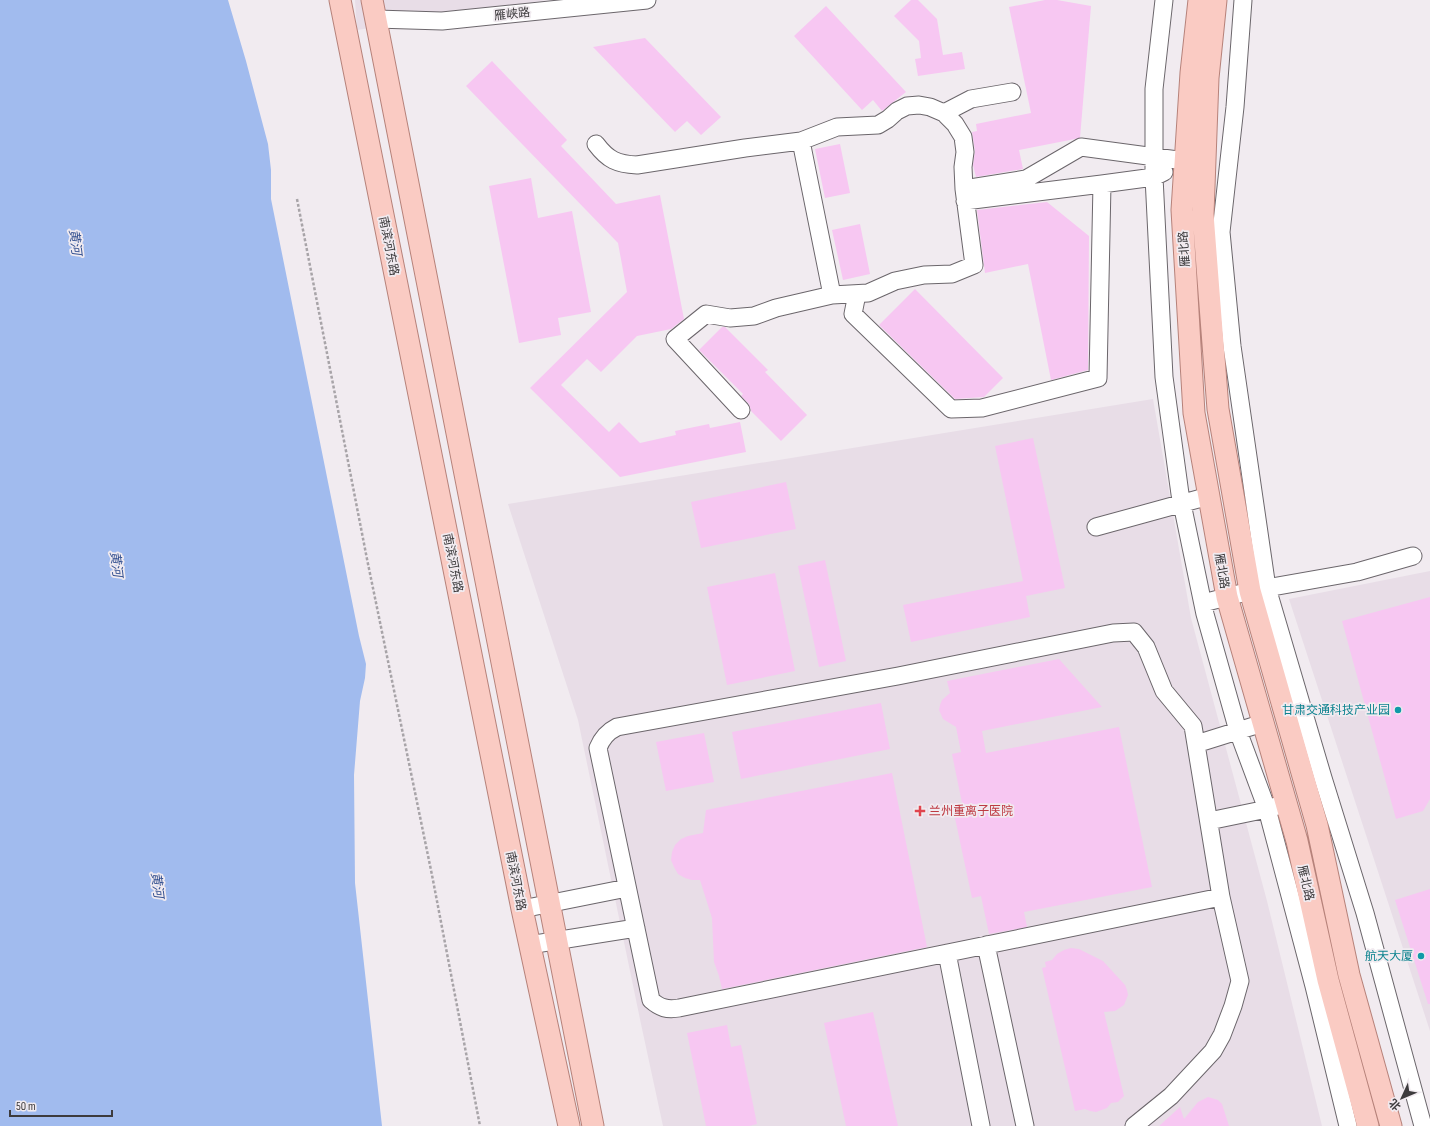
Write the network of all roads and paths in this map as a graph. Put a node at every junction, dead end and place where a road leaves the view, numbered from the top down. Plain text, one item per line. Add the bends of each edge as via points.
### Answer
1 (340, 0) edge
2 (647, 0) edge
3 (1164, 0) edge
4 (1199, 0) edge
5 (1216, 0) edge
6 (1244, 0) edge
7 (374, 9) edge
8 (382, 49) junction
9 (351, 55) junction
10 (1012, 92) dead end
11 (944, 113) junction
12 (800, 141) junction
13 (596, 144) dead end
14 (1154, 158) junction
15 (1185, 161) junction
16 (1154, 176) junction
17 (1102, 184) junction
18 (965, 195) junction
19 (297, 199) dead end
20 (858, 294) junction
21 (832, 295) junction
22 (741, 410) dead end
23 (1209, 496) junction
24 (1182, 504) junction
25 (1096, 527) dead end
26 (1413, 556) dead end
27 (1258, 589) junction
28 (1227, 597) junction
29 (1203, 603) junction
30 (1263, 723) junction
31 (1238, 731) junction
32 (1196, 744) junction
33 (1276, 806) junction
34 (1209, 821) junction
35 (627, 888) junction
36 (1221, 897) junction
37 (549, 903) junction
38 (522, 909) junction
39 (636, 928) junction
40 (556, 941) junction
41 (529, 945) junction
42 (986, 945) junction
43 (947, 953) junction
44 (480, 1126) edge
45 (569, 1126) edge
46 (592, 1126) edge
47 (981, 1126) edge
48 (1025, 1126) edge
49 (1134, 1126) edge
50 (1348, 1126) edge
51 (1368, 1126) edge
52 (1391, 1126) edge
53 (1423, 1126) edge

1 - 9 main road, 南滨河东路
2 - 7 street, 雁峡路 via 442,21
3 - 14 street via 1154,90
4 - 15 main road, 雁北路
5 - 27 main road, 雁北路 via 1208,78 1203,214 1218,409
6 - 27 street via 1221,232
7 - 8 main road
8 - 9 main road
8 - 37 main road
9 - 38 main road, 南滨河东路
10 - 11 street via 971,99
11 - 12 street via 930,107 908,106 878,125 837,127
11 - 18 street via 963,137
12 - 13 street via 637,165 613,161
12 - 21 street
14 - 15 street
14 - 16 street
14 - 18 street via 1081,147 1026,179
15 - 16 street
15 - 23 main road, 雁北路 via 1182,210 1194,413
16 - 17 street
16 - 24 street via 1164,377
17 - 18 street
17 - 20 street via 1098,378 982,408 951,409 853,314
18 - 20 street via 974,265 952,274 924,275 895,281 868,293
19 - 44 path
20 - 21 street
21 - 22 street via 776,308 754,316 730,318 706,314 675,339
23 - 24 street
23 - 28 main road, 雁北路
24 - 25 street
24 - 29 street
26 - 27 street via 1357,572
27 - 28 street
27 - 52 main road, 雁北路 via 1317,825 1350,975
27 - 53 street via 1320,770 1365,913
28 - 29 street
28 - 30 main road, 雁北路
29 - 31 street
30 - 31 street
30 - 33 main road, 雁北路
31 - 32 street
31 - 33 street
32 - 34 street
32 - 35 street via 1193,726 1164,691 1146,647 1134,632 1113,633 898,676 617,727 601,739 598,748
33 - 34 street
33 - 50 street via 1314,986
33 - 51 main road, 雁北路 via 1297,841 1328,980
34 - 36 street
35 - 37 street
35 - 39 street
36 - 42 street
36 - 49 street via 1240,980 1222,1035 1213,1051 1171,1096
37 - 38 street
37 - 40 main road
38 - 41 main road, 南滨河东路
39 - 40 street
39 - 43 street via 651,1000 657,1005 671,1009
40 - 41 street
40 - 46 main road
41 - 45 main road, 南滨河东路
42 - 43 street
42 - 48 street
43 - 47 street

